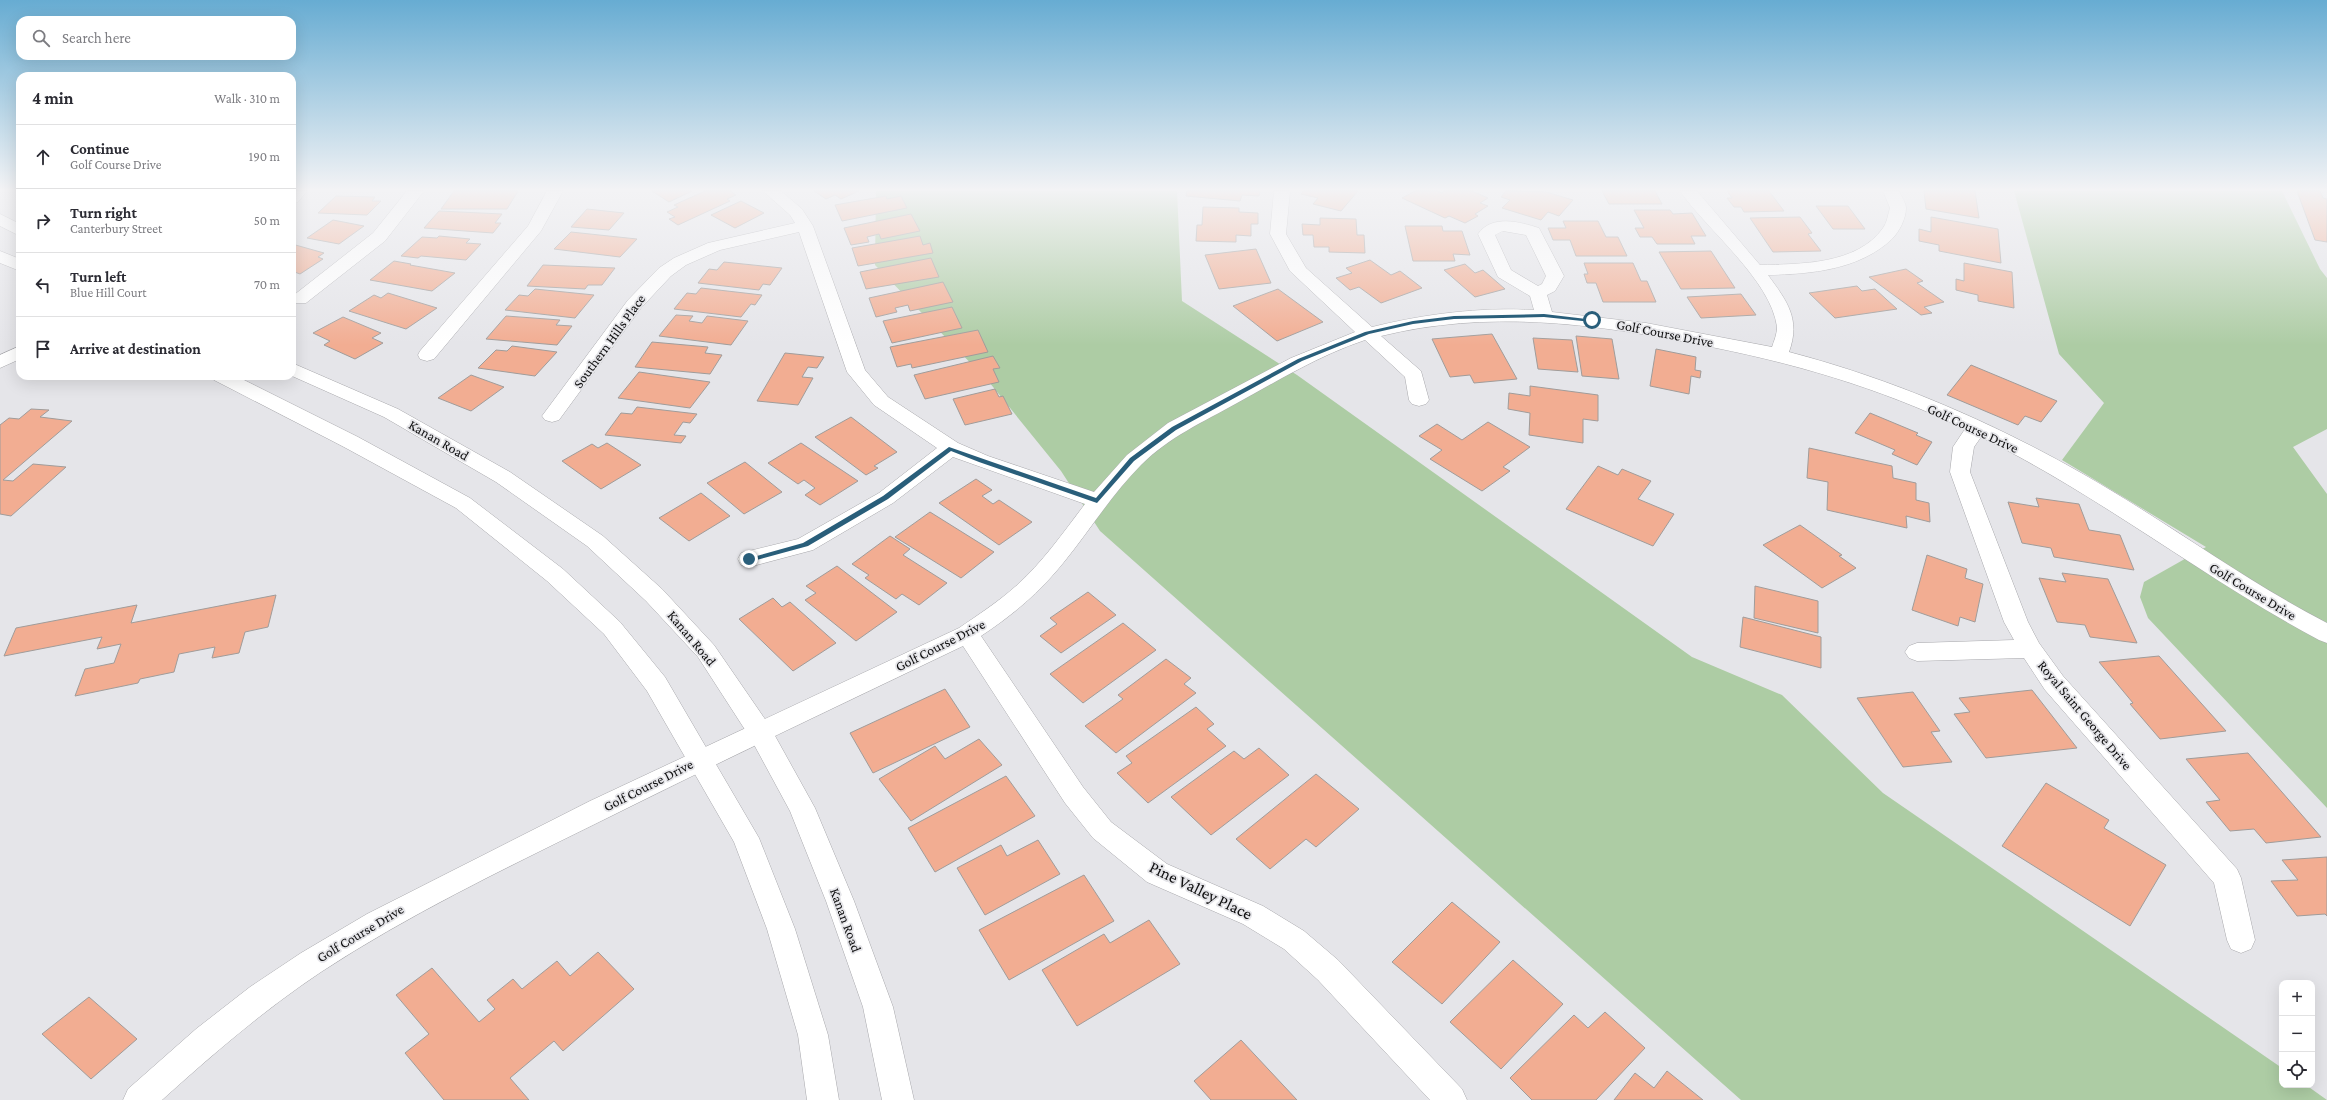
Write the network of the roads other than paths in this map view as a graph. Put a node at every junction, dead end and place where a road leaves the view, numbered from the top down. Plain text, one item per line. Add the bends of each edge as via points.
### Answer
1 (372, 242) edge
2 (523, 242) edge
3 (734, 242) edge
4 (811, 242) edge
5 (1283, 242) edge
6 (1732, 242) edge
7 (1879, 242) edge
8 (0, 256) edge
9 (16, 264) edge
10 (1754, 270) junction
11 (1538, 293) dead end
12 (300, 299) dead end
13 (1544, 315) junction
14 (1367, 333) junction
15 (16, 354) edge
16 (427, 355) dead end
17 (1778, 355) junction
18 (0, 362) edge
19 (296, 370) edge
20 (229, 380) edge
21 (1419, 400) dead end
22 (552, 416) dead end
23 (1978, 428) junction
24 (951, 448) junction
25 (1097, 501) junction
26 (749, 559) dead end
27 (967, 634) junction
28 (2327, 634) edge
29 (2030, 649) junction
30 (1917, 652) dead end
31 (760, 732) junction
32 (699, 759) junction
33 (2241, 940) dead end
34 (1444, 1098) edge
35 (139, 1100) edge
36 (823, 1100) edge
37 (898, 1100) edge

1 - 12 street
2 - 16 street
3 - 22 street, Southern Hills Place via 689,257 665,272 641,294 576,387
4 - 24 street via 856,372 882,401
5 - 14 street via 1299,270
6 - 10 street
7 - 10 street via 1831,263 1798,269
8 - 9 street
10 - 17 street via 1774,296 1784,316 1786,329
11 - 13 street
13 - 14 street, Golf Course Drive via 1413,322
13 - 17 street, Golf Course Drive via 1624,324
14 - 21 street via 1414,375
14 - 25 street, Golf Course Drive via 1300,360 1174,428 1132,459
15 - 18 street
17 - 23 street, Golf Course Drive via 1879,387
19 - 31 street, Kanan Road via 391,413 503,477 595,541 654,595 706,651
20 - 32 street via 463,503 555,575 622,640 656,684
23 - 28 street, Golf Course Drive via 2075,479 2254,594
23 - 29 street, Royal Saint George Drive via 1962,447 1960,472 2016,622
24 - 25 street
24 - 26 street via 886,498 805,544
25 - 27 street, Golf Course Drive via 1040,577 1002,611
27 - 31 street, Golf Course Drive
27 - 34 street, Pine Valley Place via 1074,795 1102,830 1157,873 1253,914 1294,940 1328,970
29 - 30 street
29 - 33 street, Royal Saint George Drive via 2054,683 2228,878
31 - 32 street, Golf Course Drive
31 - 37 street, Kanan Road via 802,808 840,901 878,1007
32 - 35 street, Golf Course Drive via 349,937 278,984 195,1049
32 - 36 street via 746,838 781,929 813,1035

